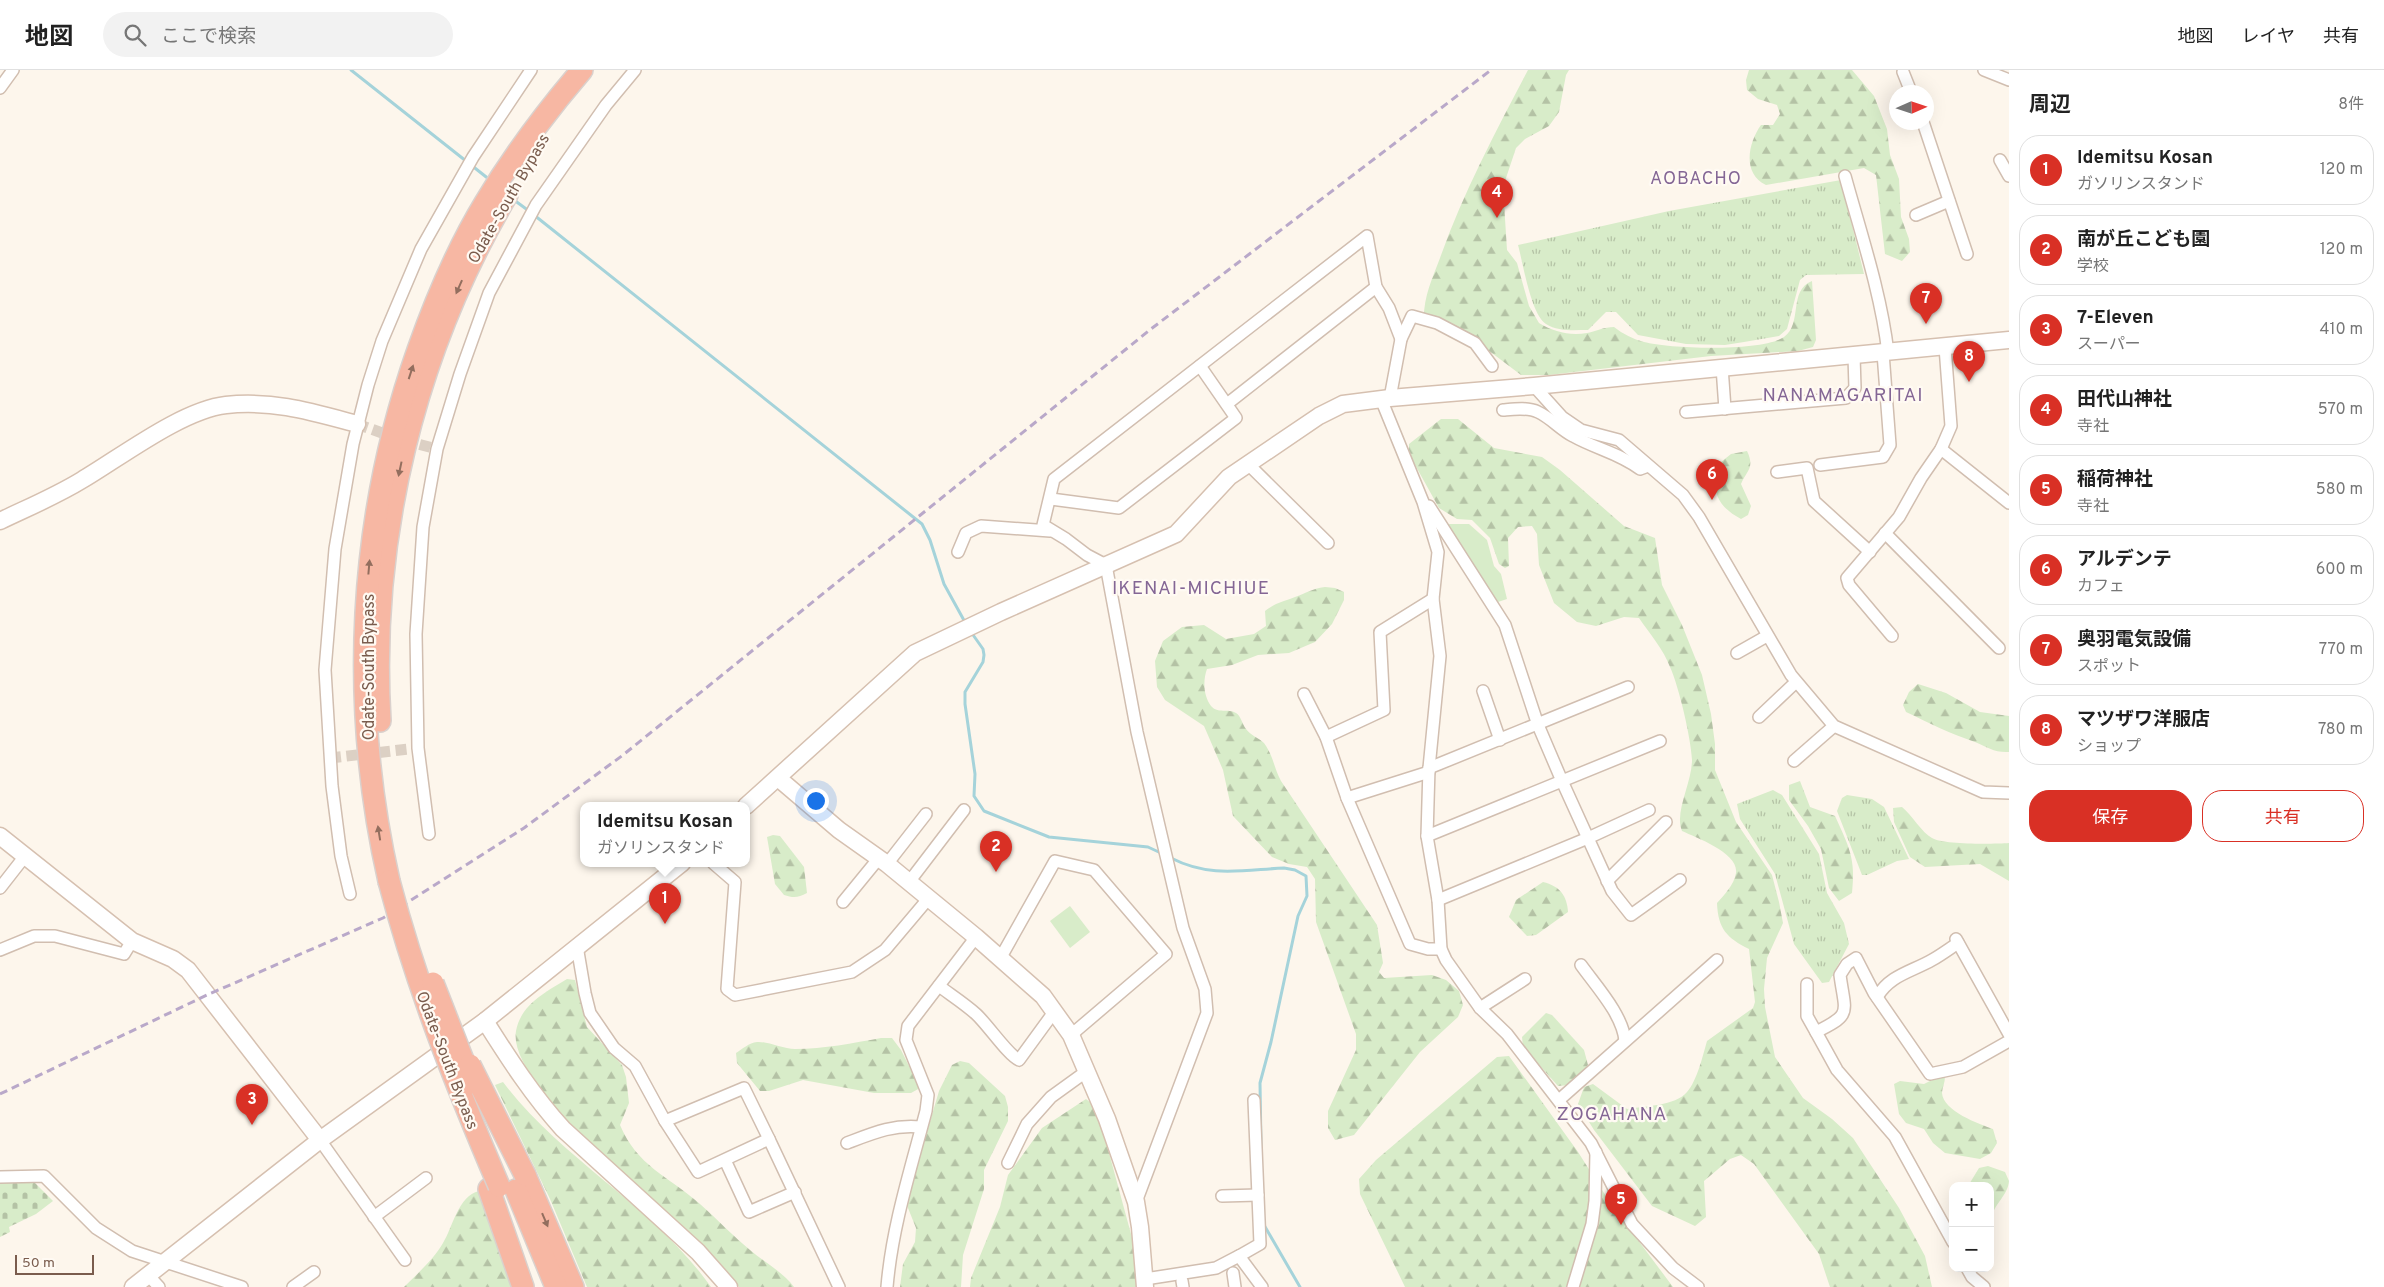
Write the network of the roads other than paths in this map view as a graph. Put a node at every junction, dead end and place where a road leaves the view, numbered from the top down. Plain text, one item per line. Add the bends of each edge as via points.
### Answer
1 (13, 70) edge
2 (531, 70) edge
3 (582, 70) edge
4 (592, 70) edge
5 (635, 70) edge
6 (1984, 70) edge
7 (1905, 71) edge
8 (2009, 80) edge
9 (1909, 85) edge
10 (0, 88) edge
11 (1926, 130) edge
12 (2000, 160) dead end
13 (518, 164) junction
14 (1845, 176) dead end
15 (2009, 176) edge
16 (1949, 201) junction
17 (1916, 215) dead end
18 (1967, 254) dead end
19 (1376, 286) junction
20 (1401, 339) junction
21 (2009, 340) edge
22 (1945, 347) junction
23 (1885, 353) junction
24 (1854, 356) junction
25 (1200, 366) junction
26 (1492, 366) dead end
27 (1722, 367) junction
28 (1534, 386) junction
29 (1386, 398) junction
30 (1227, 404) junction
31 (1725, 409) junction
32 (1503, 410) dead end
33 (1686, 412) dead end
34 (357, 424) junction
35 (1941, 449) junction
36 (1248, 464) junction
37 (1820, 465) dead end
38 (1648, 466) junction
39 (1777, 472) dead end
40 (1417, 488) junction
41 (1051, 499) junction
42 (2009, 503) edge
43 (0, 521) edge
44 (1050, 531) junction
45 (1885, 533) junction
46 (1328, 543) dead end
47 (958, 552) dead end
48 (1870, 552) junction
49 (1106, 565) junction
50 (1433, 599) junction
51 (1767, 636) junction
52 (1892, 636) dead end
53 (1999, 648) dead end
54 (1737, 653) dead end
55 (1796, 682) junction
56 (1628, 687) dead end
57 (1483, 691) dead end
58 (1304, 694) dead end
59 (1759, 717) dead end
60 (1538, 724) junction
61 (1834, 726) junction
62 (1326, 737) junction
63 (1500, 740) junction
64 (1660, 741) dead end
65 (1794, 761) dead end
66 (1429, 770) junction
67 (778, 778) junction
68 (1562, 781) junction
69 (2009, 792) edge
70 (1347, 798) junction
71 (750, 802) edge
72 (964, 810) dead end
73 (1649, 810) dead end
74 (926, 814) dead end
75 (1666, 822) dead end
76 (429, 834) dead end
77 (0, 836) edge
78 (1427, 836) junction
79 (1588, 838) junction
80 (25, 856) junction
81 (883, 861) junction
82 (677, 867) edge
83 (718, 867) edge
84 (396, 879) junction
85 (1680, 880) dead end
86 (1607, 881) junction
87 (909, 882) junction
88 (0, 888) edge
89 (350, 894) dead end
90 (928, 899) junction
91 (1438, 900) junction
92 (843, 902) dead end
93 (976, 937) junction
94 (132, 941) junction
95 (577, 946) junction
96 (1441, 949) junction
97 (0, 950) edge
98 (1001, 957) junction
99 (1717, 960) dead end
100 (1581, 965) dead end
101 (1525, 979) dead end
102 (1807, 984) dead end
103 (939, 986) junction
104 (1877, 997) junction
105 (1480, 1008) junction
106 (1054, 1012) junction
107 (485, 1021) junction
108 (1816, 1032) junction
109 (2009, 1034) edge
110 (1072, 1036) junction
111 (1625, 1041) junction
112 (2009, 1042) edge
113 (1087, 1071) junction
114 (1254, 1100) dead end
115 (1559, 1100) junction
116 (665, 1121) junction
117 (921, 1127) junction
118 (769, 1139) junction
119 (320, 1140) junction
120 (847, 1143) dead end
121 (1596, 1151) junction
122 (725, 1160) junction
123 (1008, 1163) dead end
124 (0, 1177) edge
125 (426, 1178) dead end
126 (506, 1183) junction
127 (795, 1192) junction
128 (1258, 1195) junction
129 (1222, 1196) dead end
130 (1136, 1202) junction
131 (374, 1217) junction
132 (1949, 1235) edge
133 (1238, 1256) junction
134 (404, 1260) dead end
135 (538, 1261) junction
136 (166, 1262) junction
137 (314, 1272) dead end
138 (1970, 1272) edge
139 (1233, 1274) dead end
140 (154, 1281) edge
141 (1145, 1283) edge
142 (133, 1287) edge
143 (242, 1287) edge
144 (293, 1287) edge
145 (523, 1287) edge
146 (541, 1287) edge
147 (556, 1287) edge
148 (573, 1287) edge
149 (729, 1287) edge
150 (839, 1287) edge
151 (887, 1287) edge
152 (1235, 1287) edge
153 (1262, 1287) edge
154 (1573, 1287) edge
155 (1698, 1287) edge
156 (1984, 1287) edge

1 - 10 street
2 - 34 street via 472,158 421,248 382,341
3 - 13 highway, Odate-South Bypass
4 - 13 highway, Odate-South Bypass
5 - 76 street via 606,105 532,212 489,294 437,449 423,528 416,634 418,748
6 - 8 street
7 - 9 street
11 - 16 street
12 - 15 street
13 - 84 highway, Odate-South Bypass via 490,208 426,374 404,450 391,516 380,614 380,711
14 - 23 street via 1886,333
16 - 17 street
16 - 18 street
19 - 20 street
19 - 25 street via 1367,236
19 - 30 street
20 - 26 street via 1412,316 1437,323 1475,343
20 - 29 street
21 - 22 street
22 - 23 street
22 - 35 street via 1951,426
23 - 24 street
23 - 37 street via 1890,445 1887,451 1883,457
24 - 27 street
24 - 31 street via 1855,388 1846,398
25 - 30 street
25 - 41 street via 1054,479
27 - 28 street
27 - 31 street
28 - 29 street
28 - 38 street via 1562,417 1581,430 1619,440
29 - 36 street via 1343,404 1319,416
29 - 40 street
30 - 41 street via 1236,418 1119,508
31 - 33 street
32 - 38 street via 1537,412 1590,445 1614,453 1640,469
34 - 43 street via 281,405 224,405 156,434 80,481
34 - 89 street via 335,549 325,670 332,786 341,856
35 - 42 street
35 - 45 street via 1920,478 1899,517
36 - 46 street
36 - 49 street via 1229,477 1176,534
38 - 51 street via 1684,495
39 - 48 street via 1807,468 1814,501
40 - 50 street via 1438,552
40 - 60 street via 1505,625
41 - 44 street via 1043,525
44 - 47 street via 981,526 966,533
44 - 49 street
45 - 48 street
45 - 53 street
48 - 52 street via 1847,578 1849,585
49 - 67 street via 915,653
49 - 130 street via 1137,732 1183,928 1205,989 1207,1013
50 - 62 street via 1380,632 1384,710
50 - 66 street via 1440,656
51 - 54 street
51 - 55 street
55 - 59 street
55 - 61 street
56 - 60 street
57 - 63 street
58 - 62 street
60 - 63 street
60 - 68 street
61 - 65 street
61 - 69 street via 1983,792
62 - 70 street
63 - 66 street
64 - 68 street
66 - 70 street
66 - 78 street
67 - 71 street
67 - 81 street via 839,830
68 - 78 street
68 - 79 street
70 - 96 street via 1410,944
72 - 87 street
73 - 79 street
74 - 81 street
75 - 86 street
77 - 80 street
78 - 91 street
79 - 86 street
79 - 91 street
80 - 88 street
80 - 94 street
81 - 87 street
81 - 92 street
82 - 95 street
83 - 90 street via 735,882 727,989 735,995 852,972 884,950
84 - 126 highway, Odate-South Bypass, bridge
84 - 126 highway, Odate-South Bypass, bridge via 412,967 444,1052
85 - 86 street via 1632,915
87 - 90 street
90 - 93 street
91 - 96 street
93 - 98 street
93 - 103 street
94 - 97 street via 124,954 55,936 34,936
94 - 119 street via 188,970
95 - 107 street
95 - 116 street via 590,1013 614,1048 635,1066
96 - 105 street
98 - 106 street via 1043,996
98 - 110 street via 1056,860 1094,870 1166,954
99 - 111 street
100 - 111 street via 1612,1007 1624,1031
101 - 105 street
102 - 108 street via 1807,1016
103 - 106 street via 976,1014 1012,1057 1019,1060
103 - 117 street via 908,1026 906,1040 928,1095
104 - 108 street via 1856,958 1840,975 1845,1011 1841,1019
104 - 109 street via 1894,978 1931,961 1957,941
104 - 112 street via 1930,1074 1963,1067
105 - 115 street via 1507,1034
106 - 110 street
107 - 119 street
107 - 149 street via 515,1069 558,1123 698,1252
108 - 132 street via 1837,1070 1895,1138
110 - 113 street
111 - 115 street
113 - 123 street via 1051,1097 1027,1124
113 - 130 street
114 - 128 street
115 - 121 street
116 - 118 street via 744,1088
116 - 122 street via 698,1172
117 - 120 street via 886,1128
117 - 151 street via 902,1202
118 - 122 street
118 - 127 street
119 - 131 street
119 - 136 street
121 - 154 street via 1592,1224
121 - 155 street via 1632,1224 1673,1268
122 - 127 street via 749,1212
124 - 136 street via 44,1176 96,1228 132,1251
125 - 131 street
126 - 135 highway, Odate-South Bypass
126 - 145 highway
126 -> 148 highway
127 - 150 street
128 - 129 street
128 - 133 street via 1260,1244
130 - 141 street
131 - 134 street
133 - 141 street via 1216,1268
133 - 153 street
135 - 146 highway, Odate-South Bypass
135 - 147 highway, Odate-South Bypass
136 - 140 street
136 - 143 street
137 - 144 street
138 - 156 street
139 - 152 street
140 - 142 street

